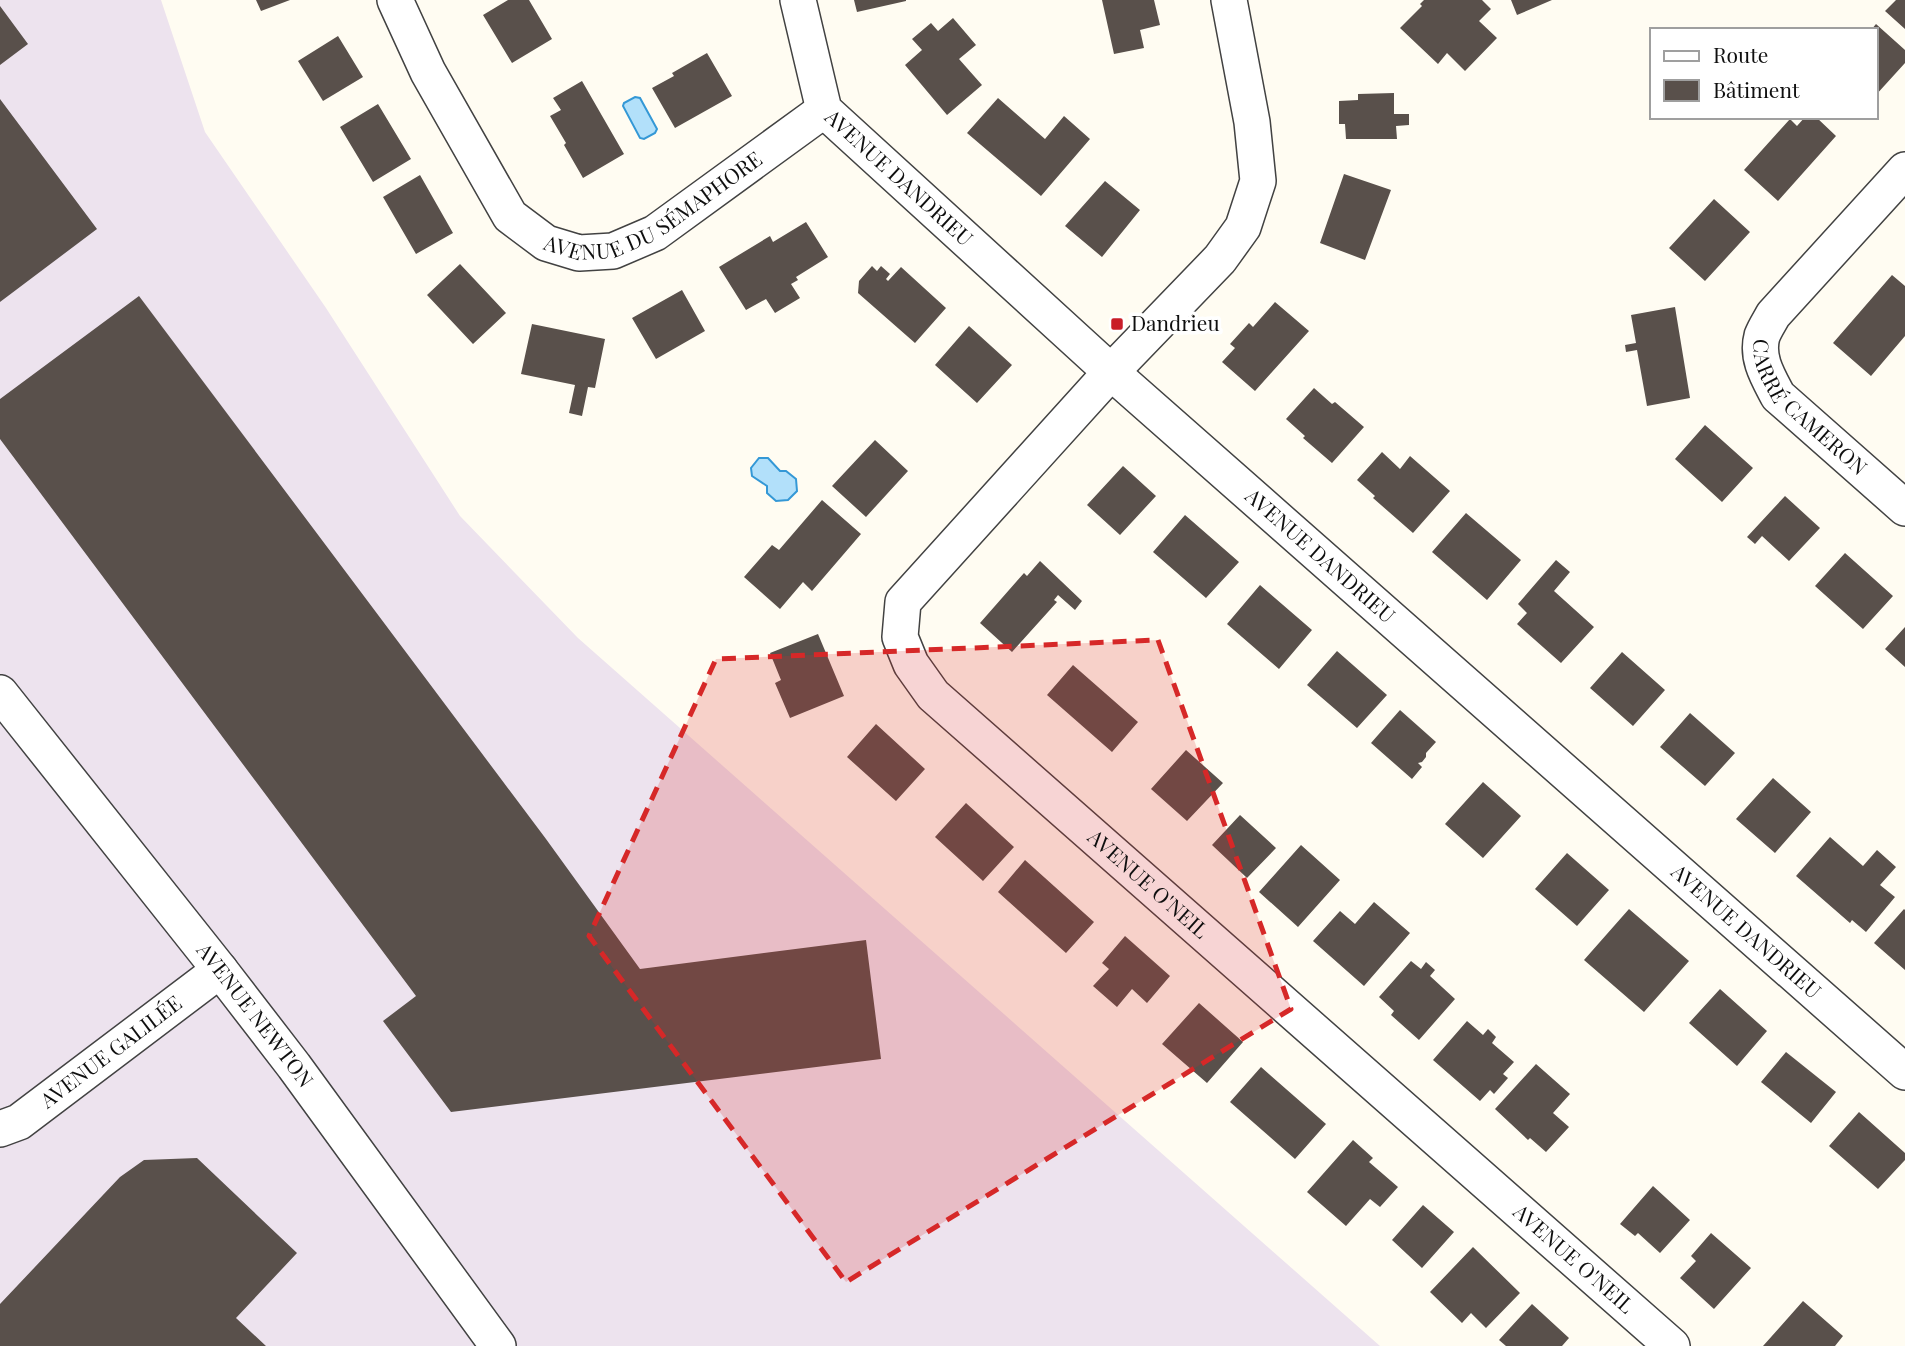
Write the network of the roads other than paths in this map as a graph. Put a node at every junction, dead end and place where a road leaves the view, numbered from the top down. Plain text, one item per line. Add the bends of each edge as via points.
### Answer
1 (396, 0) edge
2 (798, 0) edge
3 (1229, 0) edge
4 (824, 110) junction
5 (1905, 170) edge
6 (1111, 372) junction
7 (1905, 508) edge
8 (0, 692) edge
9 (220, 970) junction
10 (1905, 1072) edge
11 (0, 1129) edge
12 (498, 1346) edge
13 (1672, 1346) edge

1 - 4 street, AVENUE DU SÉMAPHORE via 428,72 510,216 546,243 579,253 613,251 654,233
2 - 4 street, AVENUE DANDRIEU
3 - 6 street, AVENUE O'NEIL via 1258,181 1242,227 1220,259
4 - 6 street, AVENUE DANDRIEU
5 - 7 street, CARRÉ CAMERON via 1773,314 1762,336 1761,359 1778,396
6 - 10 street, AVENUE DANDRIEU
6 - 13 street, AVENUE O'NEIL via 903,602 900,636 911,664 933,695
8 - 9 street, AVENUE NEWTON
9 - 11 street, AVENUE GALILÉE via 19,1122
9 - 12 street, AVENUE NEWTON

